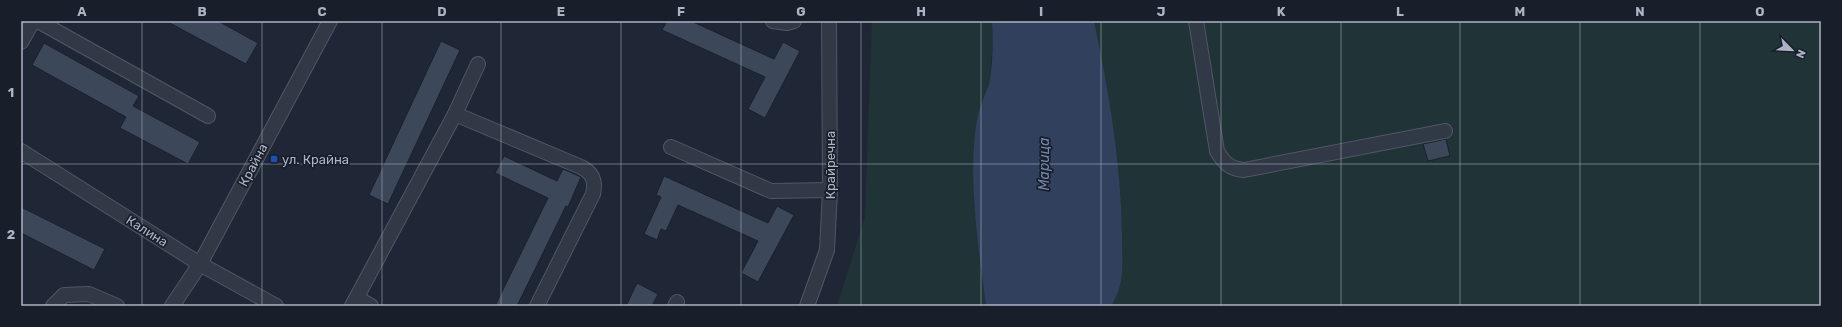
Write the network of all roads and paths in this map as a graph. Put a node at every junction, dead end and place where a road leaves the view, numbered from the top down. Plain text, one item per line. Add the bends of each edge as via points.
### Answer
1 (33, 21) edge
2 (38, 21) edge
3 (330, 21) edge
4 (773, 21) edge
5 (794, 21) edge
6 (829, 21) edge
7 (1196, 21) edge
8 (21, 42) edge
9 (478, 64) dead end
10 (455, 114) junction
11 (208, 116) dead end
12 (1445, 131) dead end
13 (671, 147) dead end
14 (21, 152) edge
15 (830, 190) junction
16 (200, 264) junction
17 (355, 302) edge
18 (53, 306) edge
19 (117, 306) edge
20 (172, 306) edge
21 (276, 306) edge
22 (371, 306) edge
23 (537, 306) edge
24 (807, 306) edge

1 - 8 street
2 - 11 street
3 - 16 street, Крайна
4 - 5 street
6 - 15 street, Крайречна
7 - 12 street via 1217,151 1222,161 1234,169 1244,170
9 - 10 street
10 - 17 street
10 - 23 street via 590,171 593,178 593,194
13 - 15 street via 771,191
14 - 16 street, Калина
15 - 24 street, Крайречна via 827,250
16 - 20 street, Крайна
16 - 21 street, Калина
17 - 22 street
18 - 19 street via 64,295 89,294

